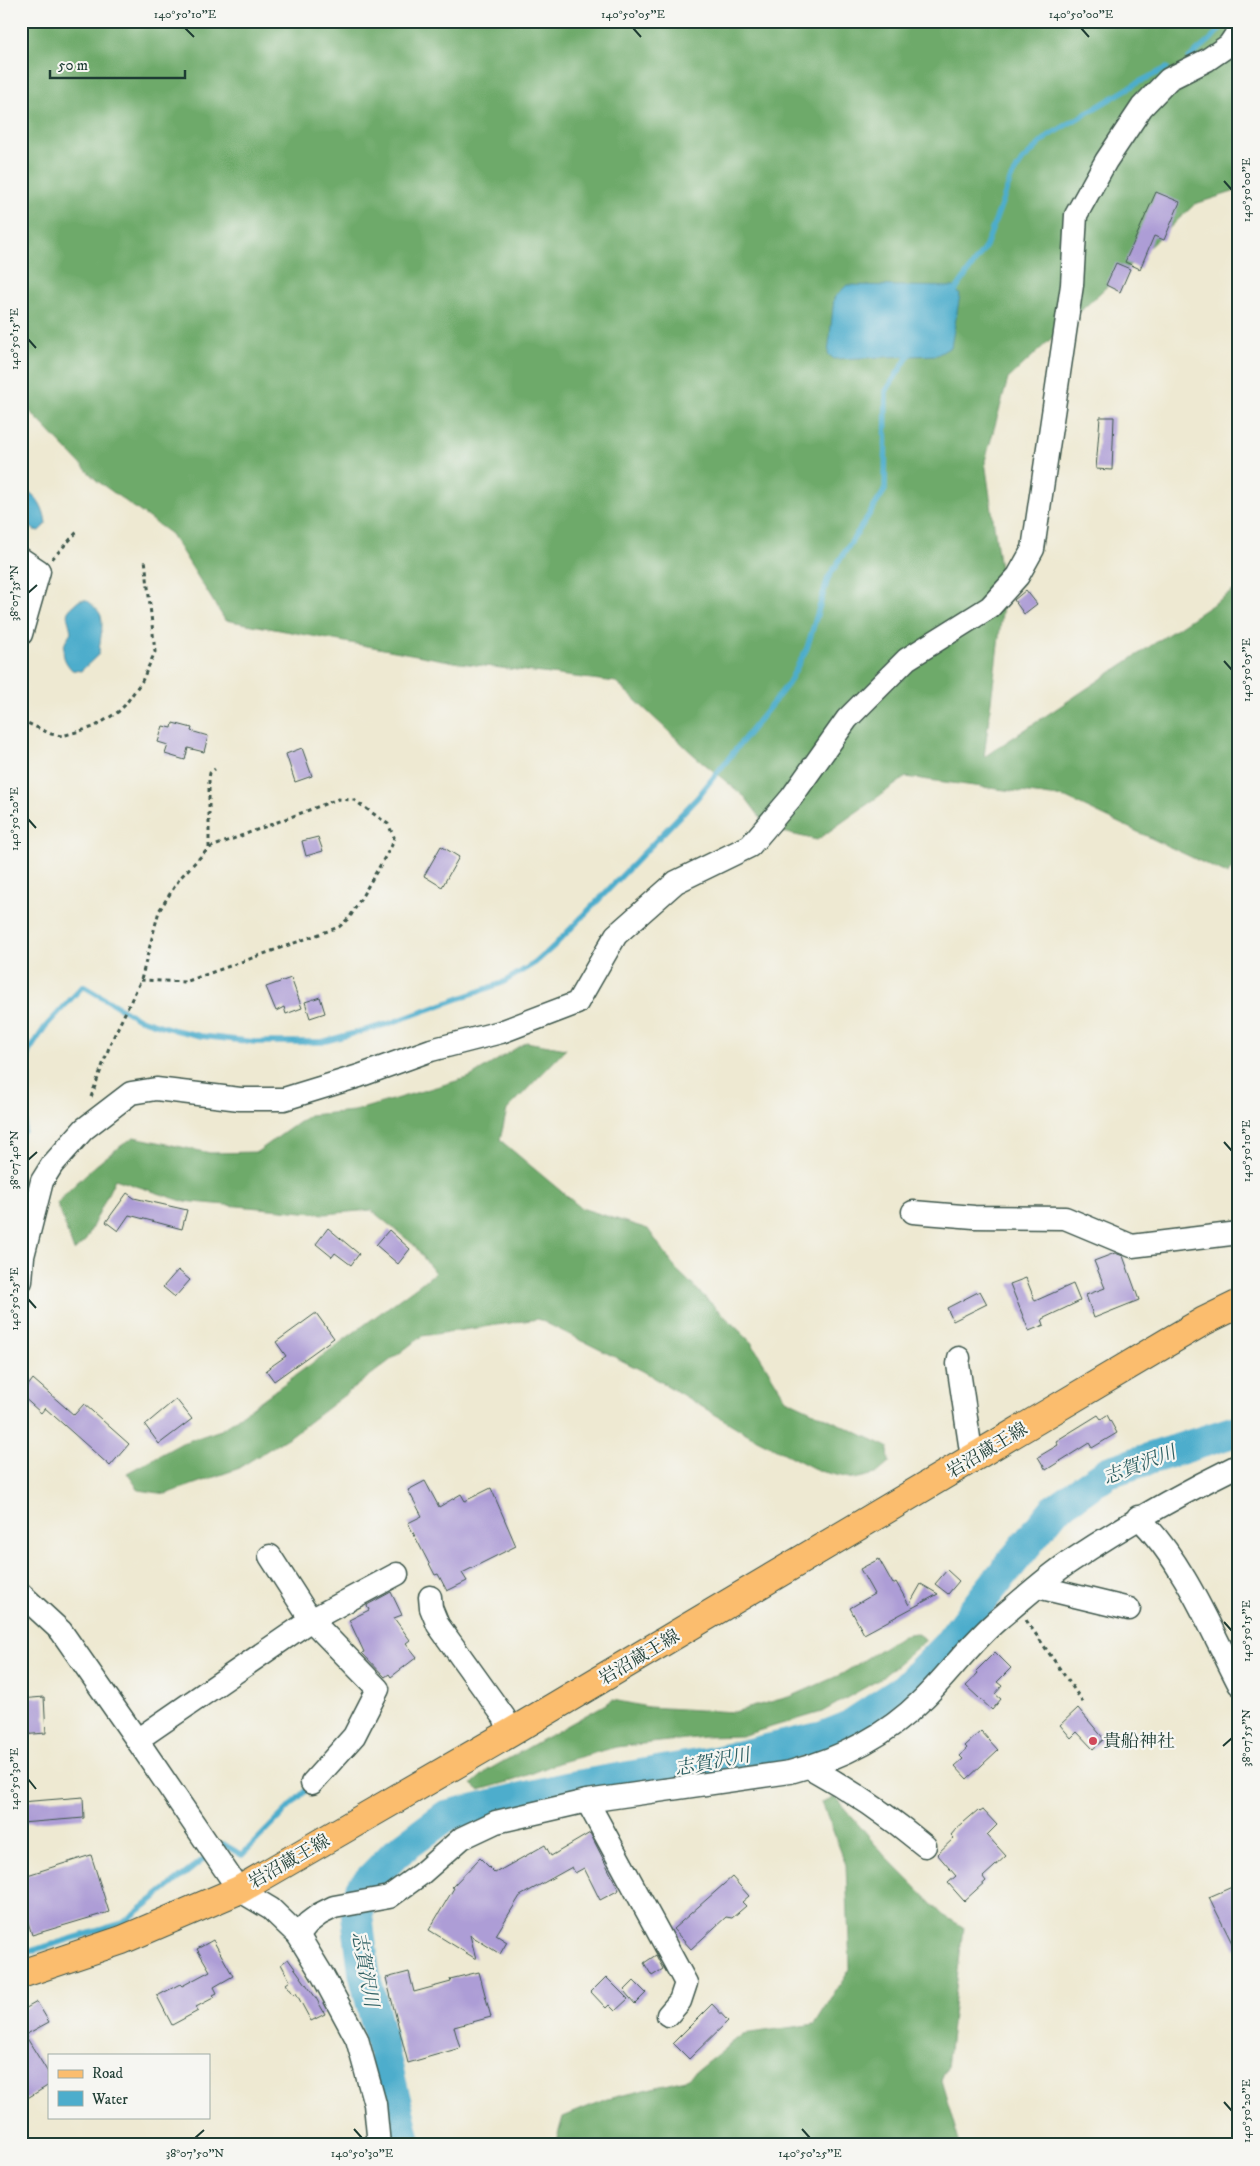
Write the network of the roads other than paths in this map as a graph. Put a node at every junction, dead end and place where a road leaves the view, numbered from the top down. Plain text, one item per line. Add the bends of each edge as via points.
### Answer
1 (1239, 30) edge
2 (30, 565) edge
3 (21, 634) edge
4 (914, 1212) dead end
5 (1239, 1233) edge
6 (21, 1281) edge
7 (1239, 1304) edge
8 (959, 1358) dead end
9 (972, 1458) junction
10 (1239, 1465) edge
11 (1138, 1517) junction
12 (270, 1556) dead end
13 (397, 1574) dead end
14 (1038, 1587) junction
15 (21, 1594) edge
16 (430, 1597) dead end
17 (1129, 1610) dead end
18 (311, 1620) junction
19 (1239, 1684) edge
20 (510, 1733) junction
21 (137, 1740) junction
22 (809, 1767) junction
23 (312, 1783) dead end
24 (587, 1801) junction
25 (925, 1846) dead end
26 (239, 1890) junction
27 (298, 1935) junction
28 (21, 1974) edge
29 (668, 2015) dead end
30 (378, 2145) edge

1 - 6 street via 1229,45 1207,60 1169,78 1142,107 1076,216 1072,285 1038,527 1033,549 1018,576 990,607 907,659 847,719 791,798 750,846 676,882 616,935 577,1003 502,1032 431,1050 284,1098 240,1099 156,1090 131,1093 84,1129 42,1181 23,1256
2 - 3 street
4 - 5 street via 974,1217 1065,1218 1132,1246
7 - 9 main road, 岩沼蔵王線 via 1204,1321
8 - 9 street
9 - 20 main road, 岩沼蔵王線
10 - 11 street
11 - 14 street via 1066,1564
11 - 19 street via 1151,1530 1187,1584
12 - 18 street
13 - 18 street
14 - 17 street
14 - 22 street via 998,1620 921,1701 888,1730
15 - 21 street via 60,1631
16 - 20 street via 438,1625 499,1710
18 - 21 street
18 - 23 street via 378,1690 354,1736
20 - 26 main road, 岩沼蔵王線
21 - 26 street
22 - 24 street via 722,1783
22 - 25 street via 883,1812
24 - 27 street via 480,1828 462,1838 389,1897 334,1907 308,1923
24 - 29 street via 686,1983 680,2001
26 - 27 street via 271,1909
26 - 28 main road, 岩沼蔵王線 via 122,1940
27 - 30 street via 358,2039 375,2104

